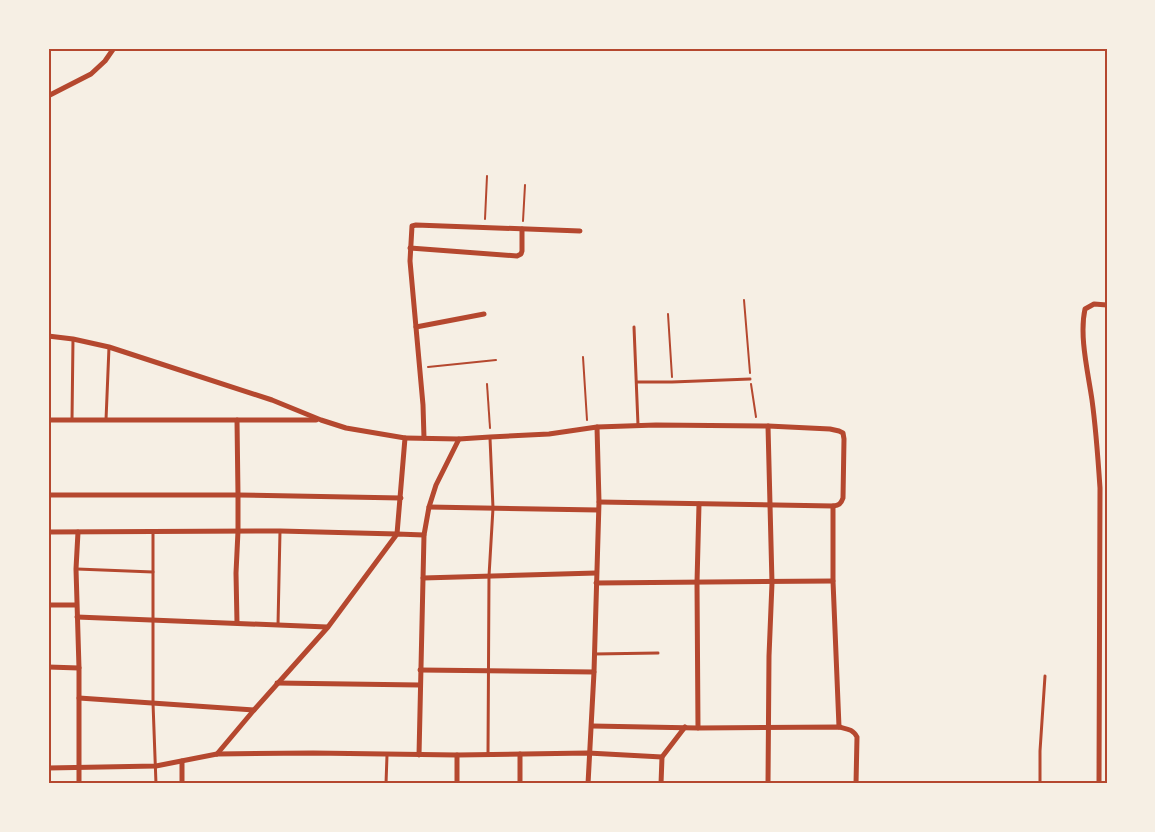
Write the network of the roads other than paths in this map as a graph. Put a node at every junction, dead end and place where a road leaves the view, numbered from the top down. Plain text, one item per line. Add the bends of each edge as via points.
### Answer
1 (114, 48) edge
2 (48, 96) edge
3 (522, 229) junction
4 (580, 231) dead end
5 (410, 248) junction
6 (1107, 305) edge
7 (484, 314) dead end
8 (416, 327) junction
9 (634, 327) dead end
10 (48, 336) edge
11 (74, 339) junction
12 (109, 347) junction
13 (750, 379) road end
14 (637, 382) junction
15 (48, 420) edge
16 (72, 420) junction
17 (106, 420) junction
18 (237, 420) junction
19 (321, 420) junction
20 (638, 425) junction
21 (768, 426) junction
22 (597, 427) junction
23 (490, 437) junction
24 (405, 438) junction
25 (424, 438) junction
26 (459, 439) junction
27 (48, 495) edge
28 (238, 495) junction
29 (401, 498) junction
30 (598, 502) junction
31 (699, 504) junction
32 (769, 504) junction
33 (832, 506) junction
34 (429, 507) junction
35 (493, 508) junction
36 (598, 510) junction
37 (153, 531) junction
38 (238, 531) junction
39 (280, 531) junction
40 (48, 532) edge
41 (78, 532) junction
42 (397, 534) junction
43 (424, 535) junction
44 (76, 569) junction
45 (153, 572) junction
46 (596, 573) junction
47 (489, 576) junction
48 (423, 578) junction
49 (833, 581) junction
50 (596, 583) junction
51 (697, 583) junction
52 (772, 583) junction
53 (48, 605) edge
54 (76, 605) junction
55 (77, 617) junction
56 (153, 620) junction
57 (237, 623) junction
58 (278, 625) junction
59 (328, 627) junction
60 (658, 653) dead end
61 (594, 654) junction
62 (48, 667) edge
63 (79, 668) junction
64 (420, 670) junction
65 (489, 670) junction
66 (594, 672) junction
67 (1045, 676) dead end
68 (277, 683) junction
69 (419, 685) junction
70 (79, 698) junction
71 (153, 703) junction
72 (254, 710) junction
73 (592, 726) junction
74 (769, 727) junction
75 (839, 727) junction
76 (685, 728) junction
77 (698, 728) junction
78 (588, 753) junction
79 (217, 754) junction
80 (419, 754) junction
81 (488, 754) junction
82 (520, 754) junction
83 (387, 755) junction
84 (457, 755) junction
85 (662, 757) junction
86 (182, 761) junction
87 (156, 766) junction
88 (78, 767) junction
89 (48, 768) edge
90 (79, 784) edge
91 (156, 784) edge
92 (182, 784) edge
93 (386, 784) edge
94 (457, 784) edge
95 (520, 784) edge
96 (588, 784) edge
97 (661, 784) edge
98 (768, 784) edge
99 (856, 784) edge
100 (1040, 784) edge
101 (1099, 784) edge

1 - 2 street via 91,74
3 - 4 street
3 - 5 street via 416,225 412,226
3 - 5 street via 522,251 517,256
5 - 8 street
6 - 101 street via 1094,304 1085,309 1083,318 1100,488
7 - 8 street
8 - 25 street
9 - 14 lane
10 - 11 street
11 - 12 street
11 - 16 lane
12 - 17 lane
12 - 19 street via 261,396
13 - 14 lane
14 - 20 lane
15 - 16 street
16 - 17 street
17 - 18 street
18 - 19 street
18 - 28 street
19 - 24 street
20 - 21 street
20 - 22 street
21 - 32 street
21 - 33 street via 830,429 843,434 843,498
22 - 23 street
22 - 30 street
23 - 26 street
23 - 35 lane
24 - 25 street
24 - 29 street
25 - 26 street
26 - 34 street
27 - 28 street
28 - 29 street
28 - 38 street
29 - 42 street
30 - 31 street
30 - 36 street
31 - 32 street
31 - 51 street
32 - 33 street
32 - 52 street
33 - 49 street
34 - 35 street
34 - 43 street
35 - 36 street
35 - 47 lane
36 - 46 street
37 - 38 street
37 - 41 street
37 - 45 lane
38 - 39 street
38 - 57 street
39 - 42 street
39 - 58 lane
40 - 41 street
41 - 44 street
42 - 43 street
42 - 59 street
43 - 48 street
44 - 45 lane
44 - 54 street
45 - 56 lane
46 - 47 street
46 - 50 street
47 - 48 street
47 - 65 lane
48 - 64 street
49 - 52 street
49 - 75 street
50 - 51 street
50 - 61 street
51 - 52 street
51 - 77 street
52 - 74 street
53 - 54 street
54 - 55 street
55 - 56 street
55 - 63 street
56 - 57 street
56 - 71 lane
57 - 58 street
58 - 59 street
59 - 68 street
60 - 61 lane
61 - 66 street
62 - 63 street
63 - 70 street
64 - 65 street
64 - 69 street
65 - 66 street
65 - 81 lane
66 - 73 street
67 - 100 lane
68 - 69 street
68 - 72 street
69 - 80 street
70 - 71 street
70 - 88 street
71 - 72 street
71 - 87 lane
72 - 79 street
73 - 76 street
73 - 78 street
74 - 75 street
74 - 77 street
74 - 98 street
75 - 99 street via 850,729 857,737
76 - 77 street
76 - 85 street
78 - 82 street
78 - 85 street
78 - 96 street
79 - 83 street
79 - 86 street
80 - 83 street
80 - 84 street
81 - 82 street
81 - 84 street
82 - 95 street
83 - 93 lane
84 - 94 street
85 - 97 street
86 - 87 street
86 - 92 street
87 - 88 street
87 - 91 lane
88 - 89 street
88 - 90 street

